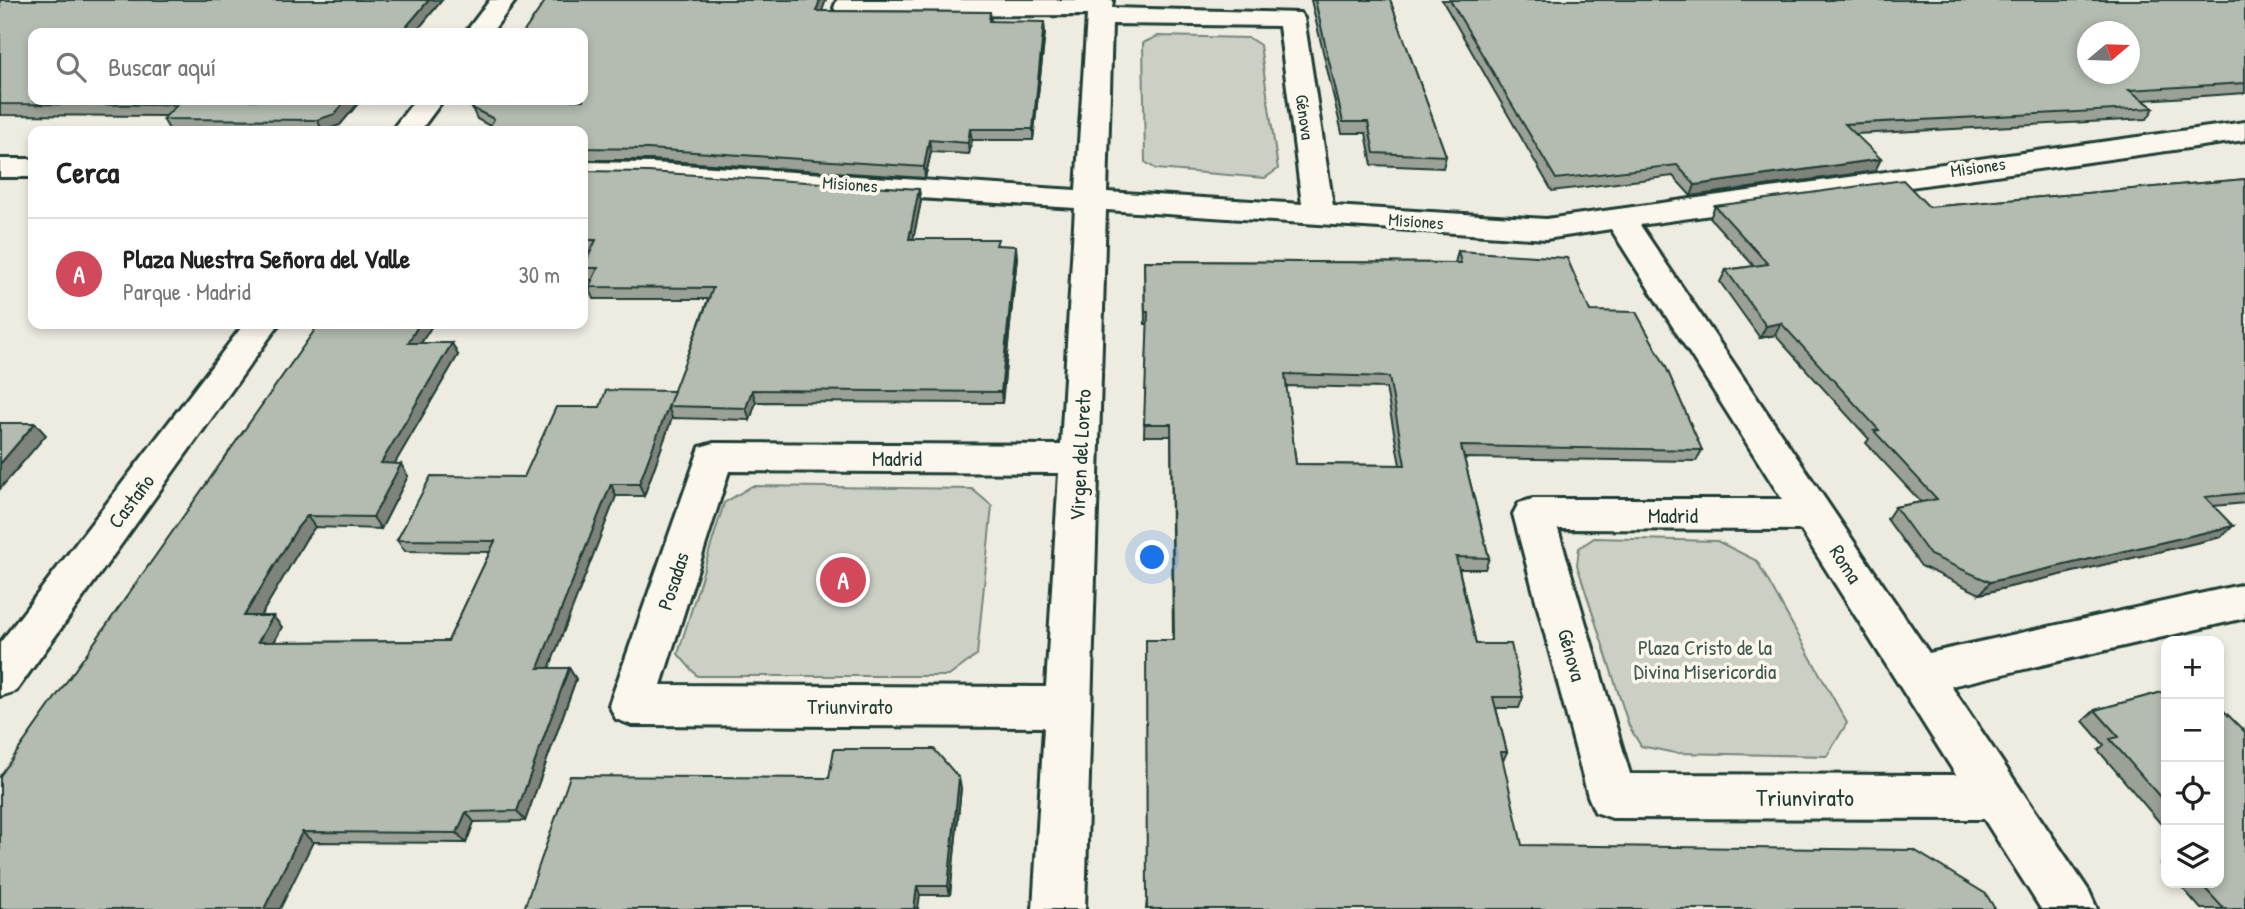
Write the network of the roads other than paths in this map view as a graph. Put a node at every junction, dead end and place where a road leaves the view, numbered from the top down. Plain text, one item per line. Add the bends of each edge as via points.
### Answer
1 (503, 0) edge
2 (848, 4) edge
3 (1100, 8) edge
4 (482, 28) edge
5 (425, 105) edge
6 (409, 126) edge
7 (2244, 130) edge
8 (0, 168) edge
9 (28, 168) edge
10 (588, 171) edge
11 (1091, 200) junction
12 (1319, 215) junction
13 (1620, 219) junction
14 (258, 329) edge
15 (714, 457) joint
16 (1080, 459) junction
17 (1533, 514) joint
18 (1814, 515) junction
19 (2245, 601) edge
20 (1918, 675) junction
21 (0, 677) edge
22 (632, 705) joint
23 (1068, 707) junction
24 (1612, 796) joint
25 (1998, 797) junction
26 (1059, 909) edge
27 (2071, 909) edge

1 - 4 street
2 - 3 street
3 - 11 street, Virgen del Loreto
3 - 12 street, Génova via 1291,18
5 - 6 street
7 - 13 street, Misiones
8 - 9 street
10 - 11 street, Misiones
11 - 12 street, Misiones
11 - 16 street, Virgen del Loreto
12 - 13 street, Misiones via 1546,229
13 - 18 street, Roma
14 - 21 street, Castaño
15 - 16 street, Madrid
15 - 22 street, Posadas
16 - 23 street, Virgen del Loreto
17 - 18 street, Madrid
17 - 24 street, Génova
18 - 20 street, Roma
19 - 20 street
20 - 25 street, Roma
22 - 23 street, Triunvirato
23 - 26 street, Virgen del Loreto
24 - 25 street, Triunvirato
25 - 27 street, Roma

